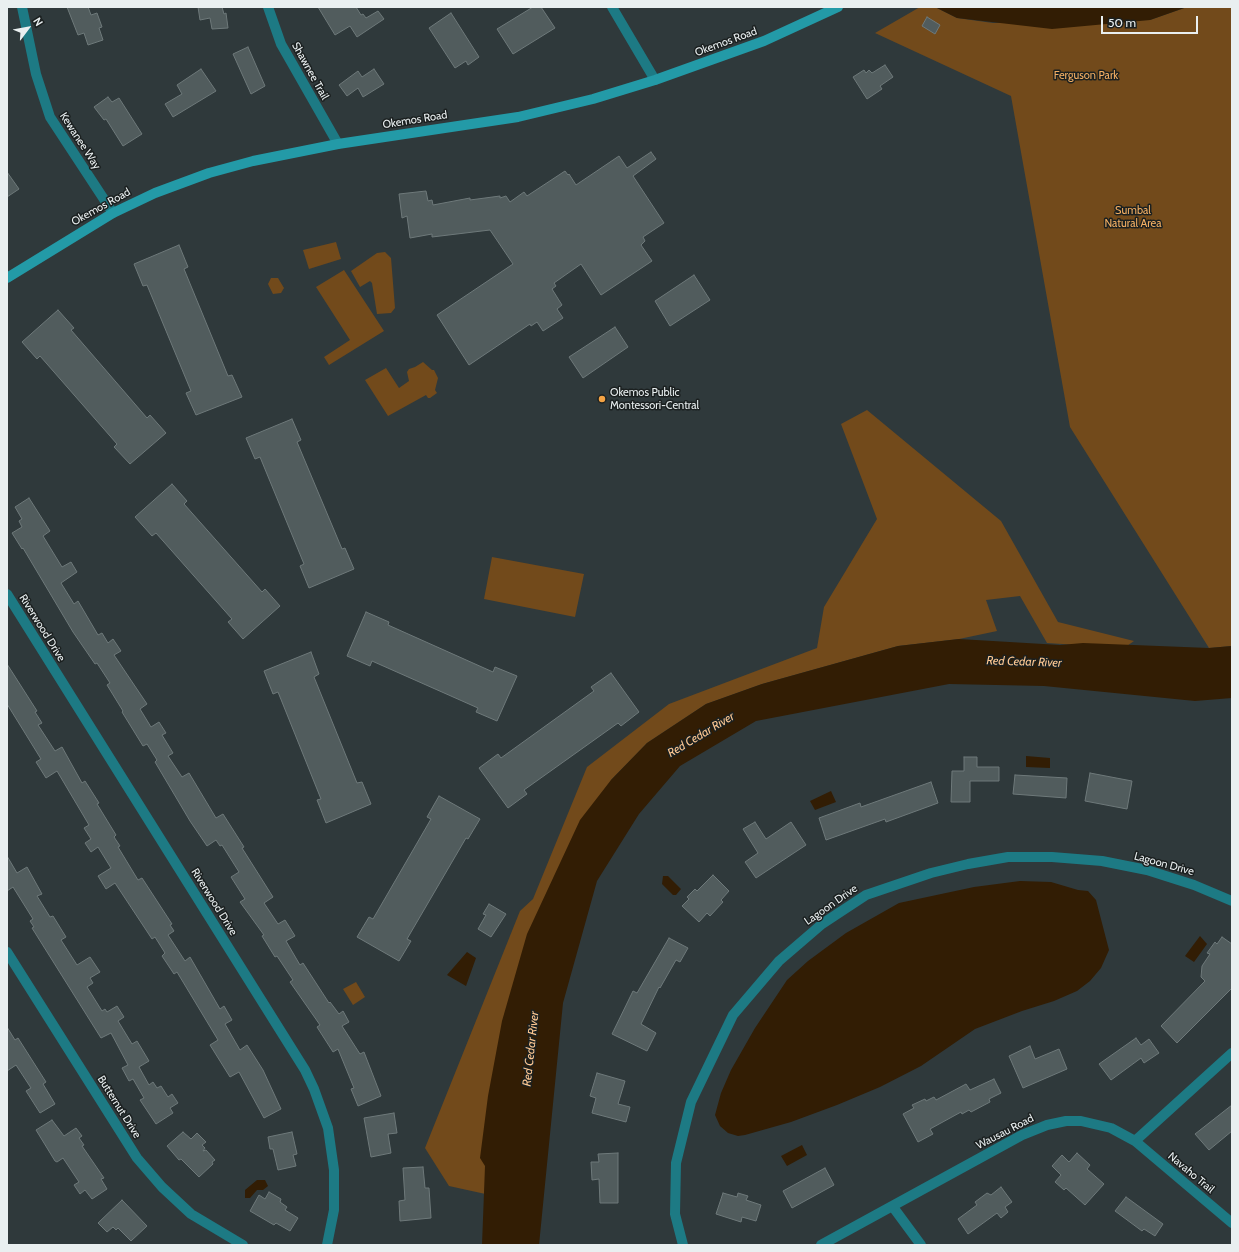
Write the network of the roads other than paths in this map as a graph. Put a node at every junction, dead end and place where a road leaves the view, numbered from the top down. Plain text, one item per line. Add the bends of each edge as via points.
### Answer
1 (22, 7) edge
2 (268, 7) edge
3 (612, 7) edge
4 (838, 7) edge
5 (655, 80) junction
6 (338, 144) junction
7 (113, 213) junction
8 (7, 278) edge
9 (7, 594) edge
10 (1232, 901) edge
11 (7, 952) edge
12 (1232, 1053) edge
13 (1135, 1141) junction
14 (893, 1207) junction
15 (1232, 1223) edge
16 (244, 1245) edge
17 (327, 1245) edge
18 (683, 1245) edge
19 (821, 1245) edge
20 (921, 1245) edge

1 - 7 street, Kewanee Way via 36,74 50,117
2 - 6 street, Shawnee Trail via 281,44
3 - 5 street
4 - 5 main road, Okemos Road via 764,41
5 - 6 main road, Okemos Road via 593,99 518,117
6 - 7 main road, Okemos Road via 253,161 209,173 160,190
7 - 8 main road, Okemos Road
9 - 17 street, Riverwood Drive via 305,1070 328,1128 334,1170 334,1210
10 - 18 street, Lagoon Drive via 1194,884 1147,870 1052,857 1008,857 968,864 931,873 866,895 822,924 779,960 733,1015 691,1102 676,1163 675,1214
11 - 16 street, Butternut Drive via 136,1158 191,1214
12 - 13 street
13 - 14 street, Wausau Road via 1110,1128 1082,1121 1047,1125 1022,1135
13 - 15 street, Navaho Trail
14 - 19 street, Wausau Road
14 - 20 street

